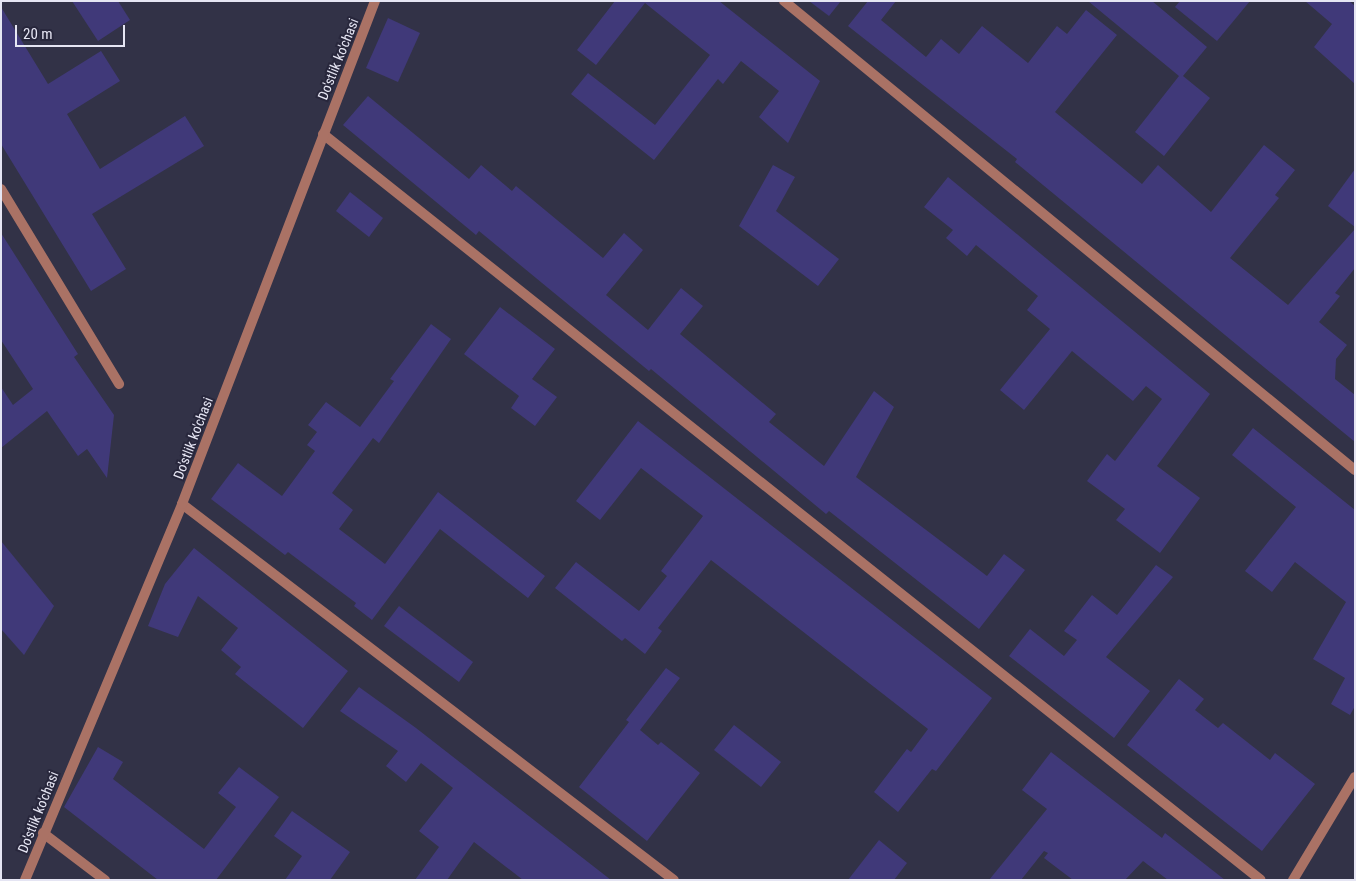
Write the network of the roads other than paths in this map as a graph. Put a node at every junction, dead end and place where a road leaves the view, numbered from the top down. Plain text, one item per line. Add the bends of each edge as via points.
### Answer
1 (376, 1) edge
2 (784, 1) edge
3 (323, 134) junction
4 (1, 189) edge
5 (119, 384) dead end
6 (1355, 470) edge
7 (182, 504) junction
8 (1355, 777) edge
9 (43, 833) junction
10 (25, 880) edge
11 (105, 880) edge
12 (674, 880) edge
13 (1261, 880) edge
14 (1292, 880) edge

1 - 3 street, Do'stlik ko'chasi
2 - 6 street
3 - 7 street, Do'stlik ko'chasi
3 - 13 street
4 - 5 street
7 - 9 street, Do'stlik ko'chasi
7 - 12 street
8 - 14 street
9 - 10 street, Do'stlik ko'chasi
9 - 11 street

